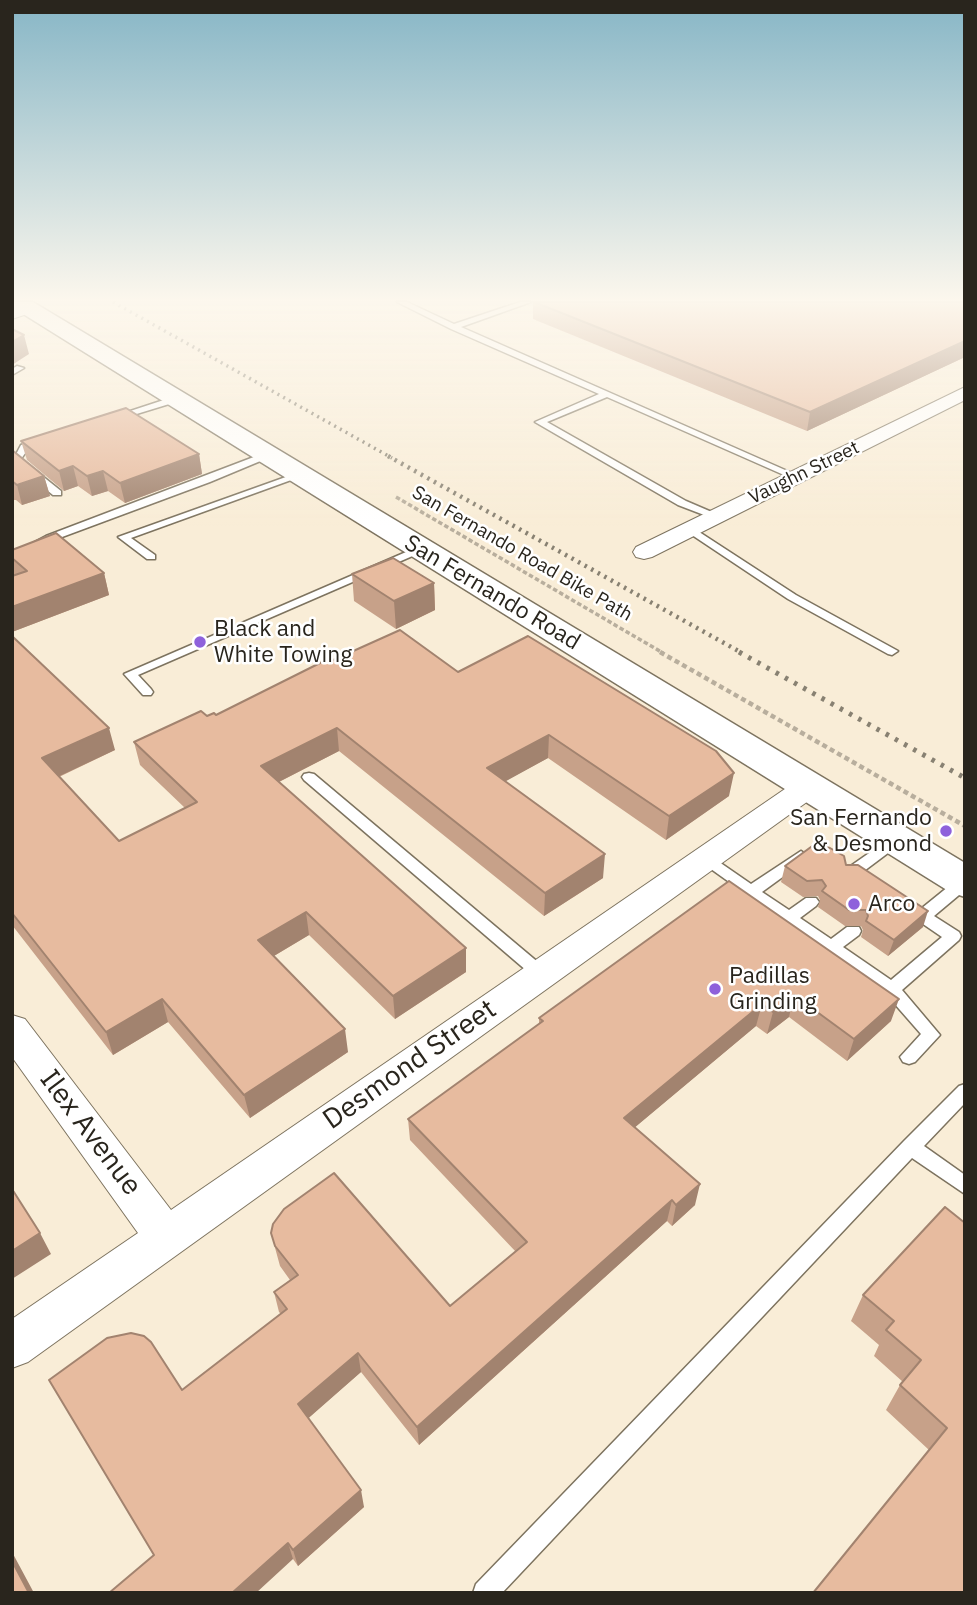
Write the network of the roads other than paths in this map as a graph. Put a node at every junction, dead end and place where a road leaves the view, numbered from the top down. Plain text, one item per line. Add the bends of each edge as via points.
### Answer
1 (138, 377) edge
2 (568, 377) edge
3 (965, 393) edge
4 (607, 394) junction
5 (176, 399) junction
6 (109, 420) edge
7 (48, 439) edge
8 (267, 455) junction
9 (300, 475) junction
10 (796, 477) junction
11 (57, 493) edge
12 (716, 516) junction
13 (690, 530) junction
14 (420, 549) junction
15 (644, 552) dead end
16 (151, 556) dead end
17 (12, 558) edge
18 (892, 651) dead end
19 (147, 692) dead end
20 (309, 777) dead end
21 (808, 787) junction
22 (895, 840) junction
23 (819, 852) edge
24 (704, 859) junction
25 (852, 872) edge
26 (964, 882) edge
27 (751, 892) junction
28 (896, 898) edge
29 (811, 902) dead end
30 (923, 916) junction
31 (789, 918) junction
32 (853, 931) dead end
33 (832, 947) junction
34 (540, 973) junction
35 (892, 989) junction
36 (12, 1029) edge
37 (909, 1057) dead end
38 (965, 1091) edge
39 (911, 1147) junction
40 (965, 1186) edge
41 (167, 1238) junction
42 (12, 1346) edge
43 (485, 1593) edge

1 - 5 main road, San Fernando Road
2 - 4 lane
3 - 10 street, Vaughn Street
4 - 10 lane
4 - 12 lane via 540,422 682,503
5 - 6 lane
5 - 8 main road, San Fernando Road
7 - 11 lane via 23,447 16,460
8 - 9 main road, San Fernando Road
8 - 17 lane via 50,538
9 - 14 main road, San Fernando Road
9 - 16 lane via 123,537
10 - 12 street, Vaughn Street
12 - 13 street, Vaughn Street
13 - 15 street, Vaughn Street
13 - 18 lane via 792,597
14 - 19 lane via 130,674
14 - 21 main road, San Fernando Road
20 - 34 lane
21 - 22 main road, San Fernando Road
21 - 24 street, Desmond Street
22 - 25 lane
22 - 26 main road, San Fernando Road
23 - 27 lane via 807,852
24 - 27 lane
24 - 34 street, Desmond Street
26 - 30 lane
27 - 31 lane
28 - 30 lane
29 - 31 lane
30 - 35 lane via 953,936
31 - 33 lane
32 - 33 lane
33 - 35 lane
34 - 41 street, Desmond Street
35 - 37 lane via 932,1035
36 - 41 street, Ilex Avenue
38 - 39 lane
39 - 40 lane
39 - 43 lane
41 - 42 street, Desmond Street

